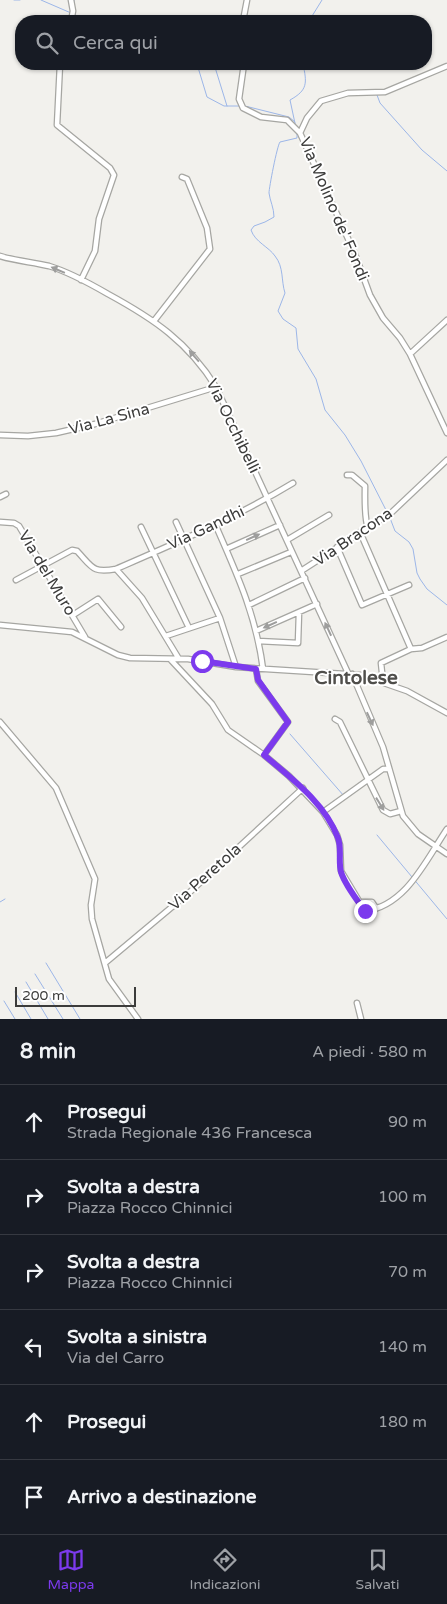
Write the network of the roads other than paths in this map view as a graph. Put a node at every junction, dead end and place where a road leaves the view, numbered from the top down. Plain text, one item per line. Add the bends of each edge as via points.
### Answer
1 (71, 0) edge
2 (247, 0) edge
3 (72, 15) edge
4 (244, 15) edge
5 (447, 66) edge
6 (60, 70) edge
7 (243, 70) edge
8 (300, 133) junction
9 (182, 177) dead end
10 (0, 256) edge
11 (82, 280) junction
12 (447, 320) edge
13 (154, 321) junction
14 (410, 354) junction
15 (216, 387) junction
16 (447, 433) edge
17 (0, 435) edge
18 (447, 460) edge
19 (346, 476) dead end
20 (293, 483) dead end
21 (6, 494) dead end
22 (0, 497) edge
23 (268, 498) junction
24 (328, 515) dead end
25 (0, 522) edge
26 (176, 522) dead end
27 (215, 524) junction
28 (280, 525) junction
29 (141, 527) dead end
30 (368, 528) junction
31 (360, 532) junction
32 (183, 538) junction
33 (286, 540) junction
34 (337, 547) junction
35 (226, 549) junction
36 (292, 552) junction
37 (153, 553) junction
38 (43, 566) junction
39 (116, 569) junction
40 (301, 571) junction
41 (238, 574) junction
42 (305, 578) junction
43 (16, 580) dead end
44 (409, 585) dead end
45 (387, 594) junction
46 (317, 604) junction
47 (248, 605) junction
48 (299, 612) junction
49 (73, 614) junction
50 (220, 618) junction
51 (0, 625) edge
52 (121, 627) dead end
53 (189, 628) junction
54 (256, 631) junction
55 (166, 636) junction
56 (85, 637) junction
57 (447, 637) edge
58 (258, 640) junction
59 (411, 649) junction
60 (170, 659) junction
61 (179, 659) junction
62 (236, 667) junction
63 (256, 669) junction
64 (263, 669) junction
65 (350, 674) junction
66 (383, 682) junction
67 (447, 713) edge
68 (335, 719) dead end
69 (0, 722) edge
70 (264, 755) junction
71 (388, 768) junction
72 (367, 781) junction
73 (303, 788) junction
74 (401, 811) junction
75 (323, 812) junction
76 (447, 829) edge
77 (436, 847) junction
78 (447, 854) edge
79 (360, 904) junction
80 (381, 907) junction
81 (105, 963) junction
82 (357, 1003) dead end
83 (138, 1019) edge
84 (361, 1019) edge

1 - 3 street
2 - 4 street
5 - 8 street, Via Molino de' Fondi via 385,92 348,93 321,101 306,118
6 - 11 street via 57,125 110,168 114,175 99,219 95,251
7 - 8 street via 239,99 243,108 261,117 287,120
8 - 14 street, Via Molino de' Fondi via 370,295
9 - 13 street via 187,179 207,228 210,249
11 -> 10 street, Via Occhibelli via 50,267
11 - 13 street, Via Occhibelli
12 - 14 street
15 -> 13 street, Via Occhibelli via 184,344
14 - 16 street
15 - 17 street, Via La Sina via 56,433
15 - 23 street, Via Occhibelli
18 - 30 street, Via Bracona via 391,513
19 - 30 street via 352,475 365,486
20 - 23 street, Via Gandhi
21 - 22 street
23 - 27 street, Via Gandhi
23 - 28 street, Via Occhibelli
24 - 33 street
25 - 38 street, Via del Muro via 14,522 19,526
26 - 32 street
27 - 32 street, Via Gandhi
27 - 35 street
28 - 33 street, Via Occhibelli
35 -> 28 street
29 - 37 street
30 - 31 street, Via Bracona
31 - 34 street, Via Bracona
31 - 45 street
32 - 37 street, Via Gandhi
32 - 50 street
33 - 36 street, Via Occhibelli
34 - 40 street, Via Bracona
34 - 45 street via 362,605
35 - 41 street
36 - 40 street, Via Occhibelli
36 - 41 street
37 - 39 street, Via Gandhi
37 - 53 street
38 - 39 street via 72,550 77,551 93,569 100,572
38 - 43 street
38 - 49 street, Via del Muro
39 - 55 street via 142,598
40 - 42 street, Via Occhibelli
41 - 47 street
42 - 46 street, Via Occhibelli
42 - 47 street
44 - 45 street
45 - 59 street
46 - 48 street
65 -> 46 street, Via Occhibelli
47 - 54 street
48 -> 54 street
48 - 58 street via 298,643
49 - 52 street via 98,599
49 - 56 street, Via del Muro
50 - 53 street
50 - 62 street
51 - 56 street via 60,630
53 - 55 street
54 - 58 street
55 - 61 street
56 - 60 street via 118,655
57 - 59 street via 422,648
58 - 64 street
59 - 66 street via 381,663
60 - 61 street
60 - 70 street via 212,704 228,730
61 - 62 street
62 - 63 street
63 - 64 street
63 - 70 street via 258,680 288,722
64 - 65 street
65 - 66 street
65 -> 71 street, Via Occhibelli via 383,747
66 - 67 street
68 - 72 street via 340,722
69 - 81 street via 53,783 78,836 95,879 91,910
70 - 73 street
71 - 72 street
71 - 74 street, Via Occhibelli
72 -> 74 street via 383,810 390,814
72 - 75 street
73 - 75 street
73 - 81 street, Via Peretola via 191,891
74 - 77 street, Via Occhibelli via 411,827
75 - 79 street via 337,835 341,871
76 - 77 street
77 - 78 street, Via Occhibelli
77 - 80 street via 413,881 395,899
79 - 80 street via 365,911
79 - 80 street via 372,902 376,908
81 - 83 street via 112,985
82 - 84 street

